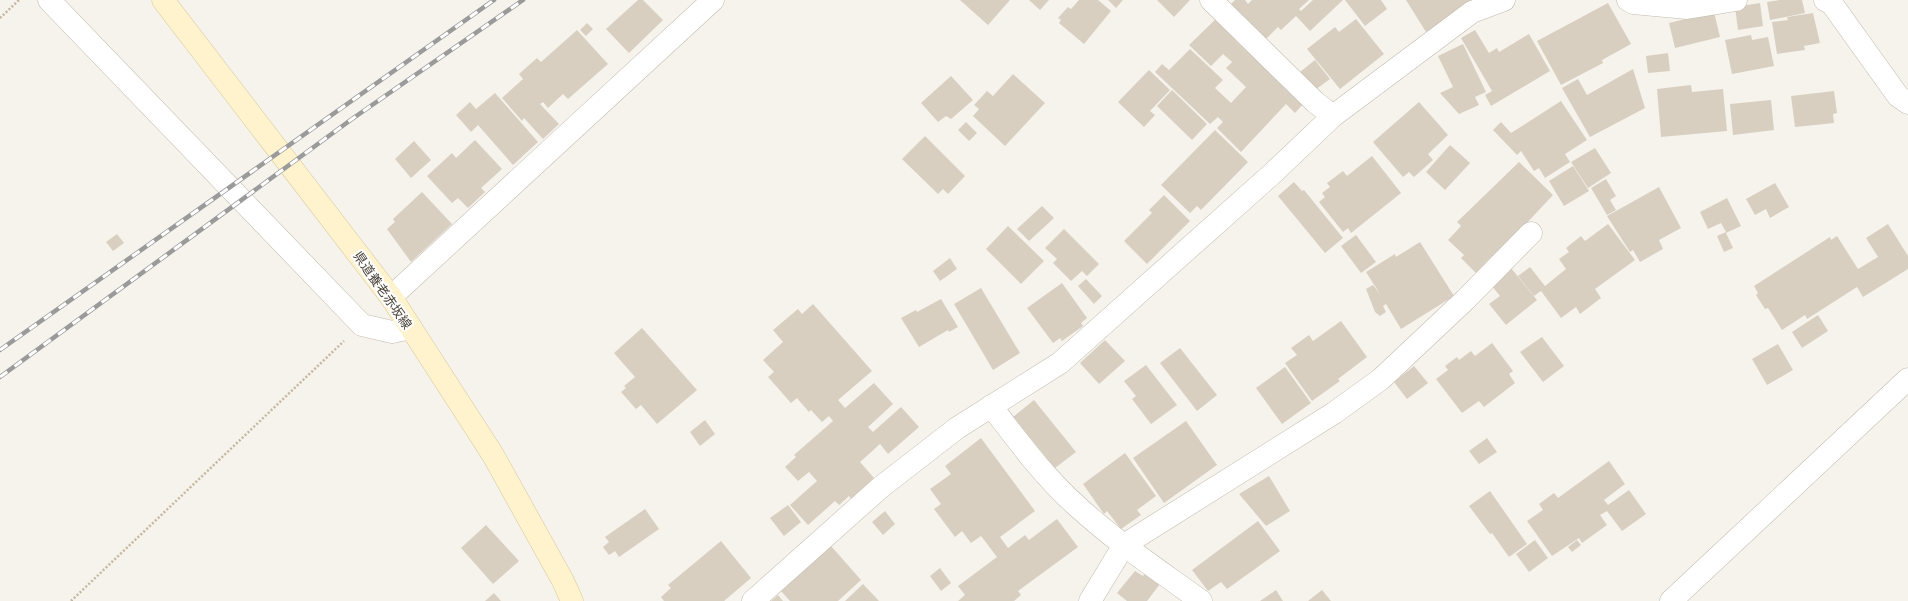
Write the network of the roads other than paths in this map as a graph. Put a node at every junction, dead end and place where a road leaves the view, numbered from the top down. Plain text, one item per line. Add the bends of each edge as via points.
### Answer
1 (49, 0) edge
2 (163, 0) edge
3 (713, 0) edge
4 (1211, 0) edge
5 (1504, 0) edge
6 (1628, 0) edge
7 (1736, 0) edge
8 (1832, 1) edge
9 (1908, 103) edge
10 (1333, 116) junction
11 (1532, 233) dead end
12 (391, 297) junction
13 (411, 328) junction
14 (1908, 379) edge
15 (990, 406) junction
16 (1124, 545) junction
17 (572, 601) edge
18 (753, 601) edge
19 (1090, 601) edge
20 (1202, 601) edge
21 (1671, 601) edge

1 - 13 street via 362,325 392,332
2 - 12 main road, 県道養老赤坂線
3 - 12 street
4 - 10 street via 1315,102
5 - 10 street via 1472,12
6 - 7 street via 1688,8
8 - 9 street via 1898,96
10 - 15 street via 1274,173 1060,363
11 - 16 street via 1380,379 1334,413
12 - 13 main road, 県道養老赤坂線
13 - 17 main road, 県道養老赤坂線 via 493,456
14 - 21 street
15 - 16 street via 1028,453 1078,507
15 - 18 street via 956,428 881,487
16 - 19 street
16 - 20 street

